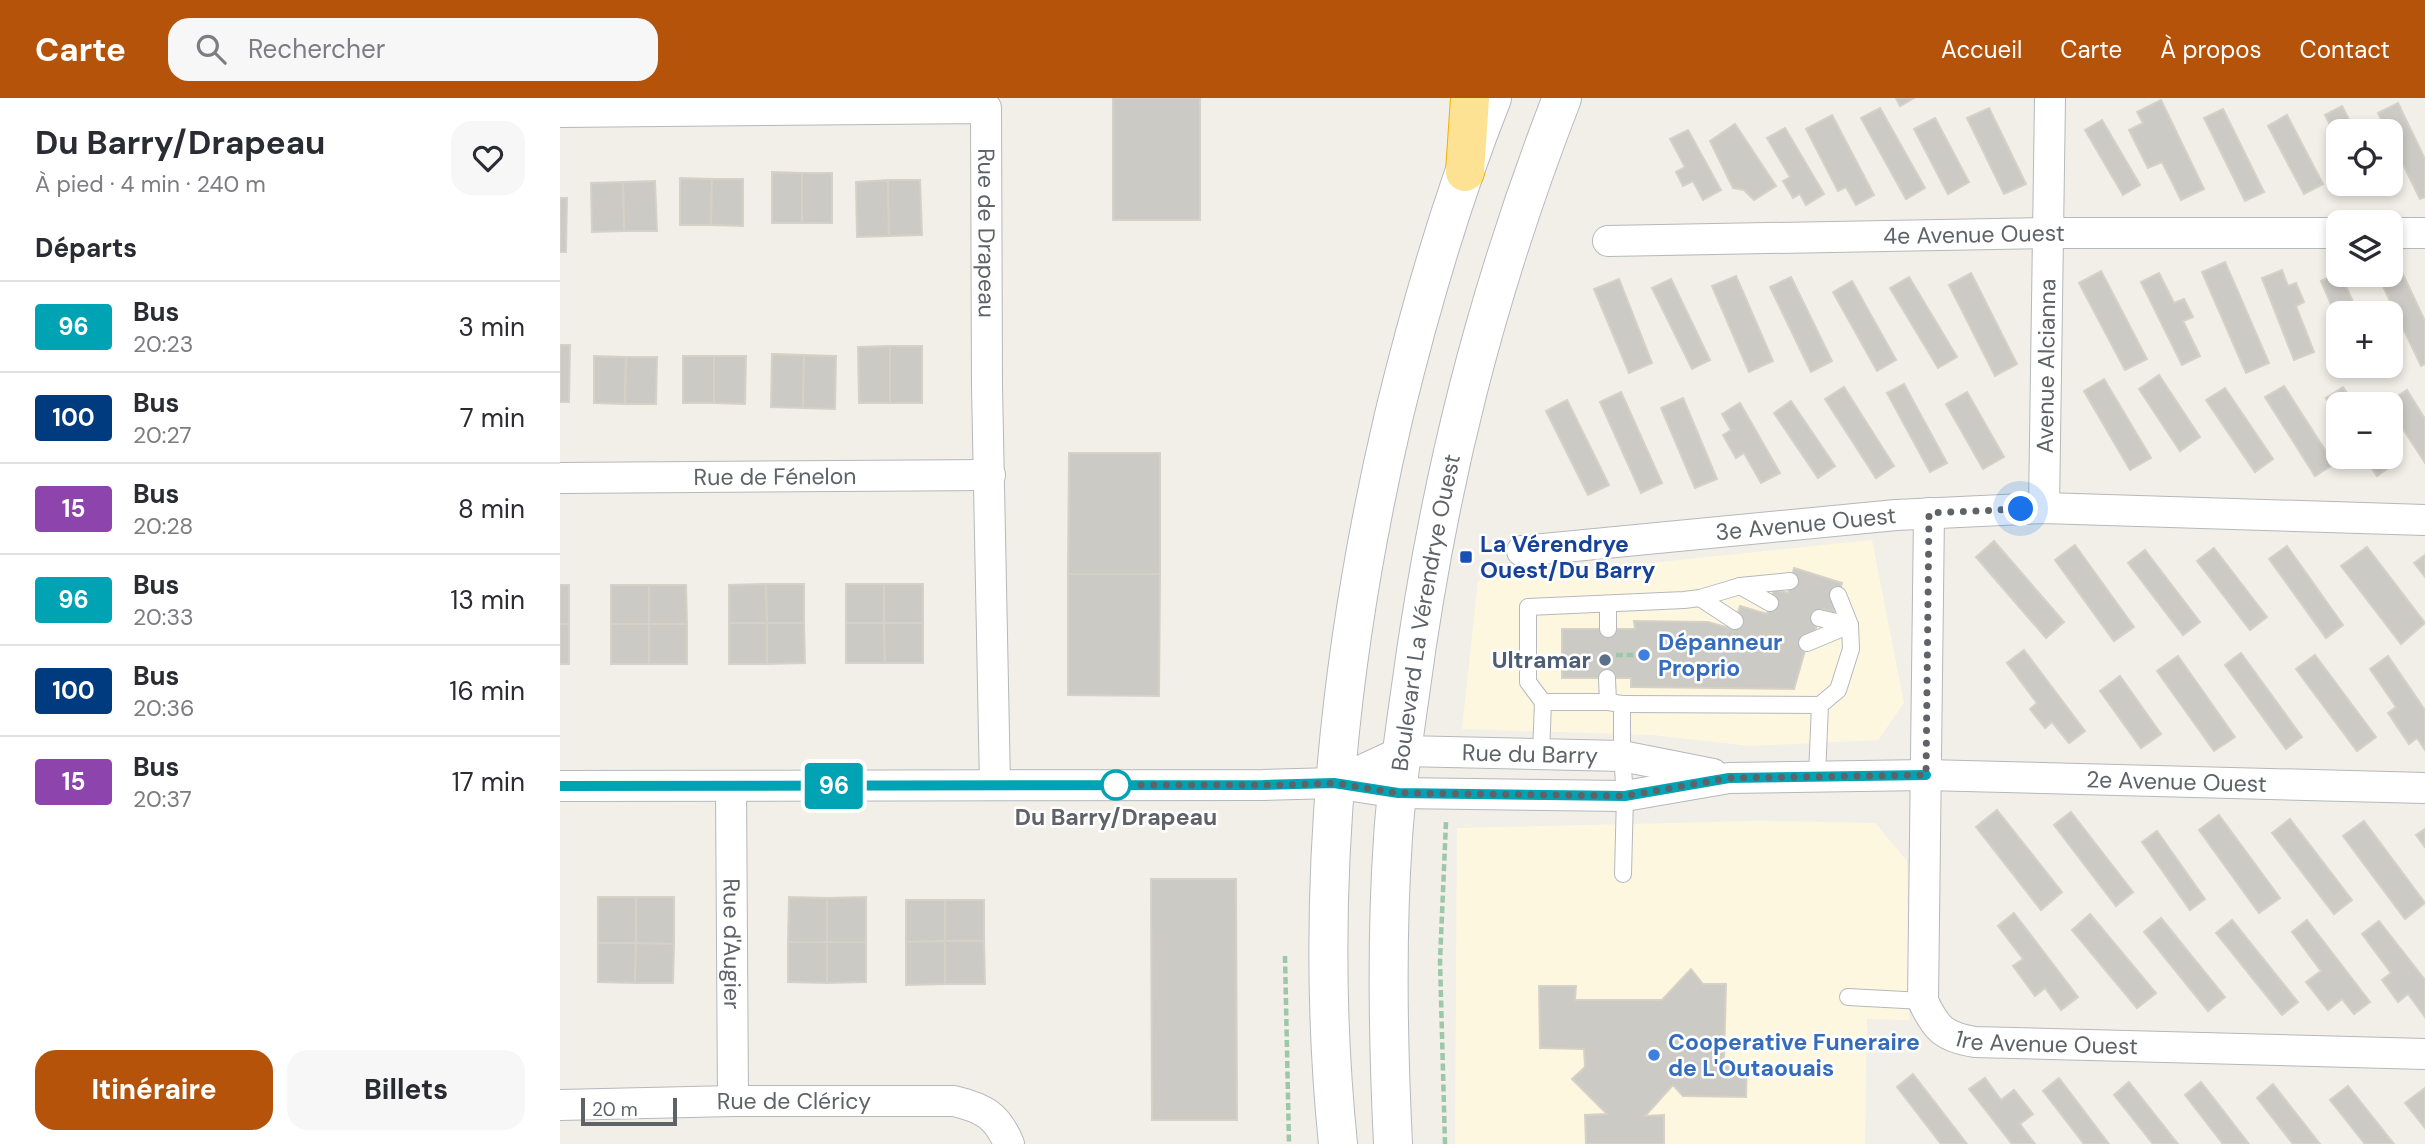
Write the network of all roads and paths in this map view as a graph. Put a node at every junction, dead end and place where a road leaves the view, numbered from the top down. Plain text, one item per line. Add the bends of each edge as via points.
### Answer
1 (1470, 98) edge
2 (1492, 98) edge
3 (1562, 98) edge
4 (2050, 98) edge
5 (560, 113) edge
6 (1465, 172) junction
7 (2048, 233) junction
8 (2326, 233) edge
9 (2403, 233) edge
10 (2425, 233) edge
11 (1608, 241) dead end
12 (990, 475) junction
13 (560, 478) edge
14 (2044, 508) junction
15 (1929, 513) junction
16 (2425, 520) edge
17 (1522, 551) dead end
18 (1790, 581) dead end
19 (1740, 586) junction
20 (1838, 595) dead end
21 (1700, 598) junction
22 (1770, 603) dead end
23 (1608, 605) junction
24 (1819, 618) dead end
25 (1735, 621) dead end
26 (1850, 625) junction
27 (1608, 629) dead end
28 (1807, 643) dead end
29 (1608, 655) dead end
30 (1635, 655) dead end
31 (1607, 678) dead end
32 (1543, 702) junction
33 (1615, 703) junction
34 (1820, 705) junction
35 (1402, 751) junction
36 (1541, 754) junction
37 (1622, 756) junction
38 (1926, 775) junction
39 (1818, 776) junction
40 (1729, 778) junction
41 (1334, 783) junction
42 (995, 785) junction
43 (560, 786) edge
44 (731, 786) junction
45 (2425, 788) edge
46 (1398, 793) junction
47 (1625, 796) junction
48 (1447, 817) dead end
49 (1623, 874) dead end
50 (1285, 956) dead end
51 (1848, 997) dead end
52 (1923, 1000) junction
53 (2425, 1054) edge
54 (733, 1101) junction
55 (560, 1104) edge
56 (1009, 1144) edge
57 (1289, 1144) edge
58 (1338, 1144) edge
59 (1393, 1144) edge
60 (1445, 1144) edge

1 - 6 highway
2 - 6 main road
3 - 35 main road, Boulevard La Vérendrye Ouest via 1513,232 1458,427 1427,575
4 - 7 street, Avenue Alcianna
5 - 12 street, Rue de Drapeau via 986,108
6 - 41 main road via 1422,305 1375,500 1356,599
7 - 8 street, 4e Avenue Ouest
7 - 11 street, 4e Avenue Ouest
7 - 14 street, Avenue Alcianna
9 - 10 street
12 - 13 street, Rue de Fénelon
12 - 42 street, Rue de Drapeau
14 - 15 street, 3e Avenue Ouest
14 - 16 street, 3e Avenue Ouest
15 - 17 street, 3e Avenue Ouest
15 - 38 street
18 - 19 lane
19 - 21 lane
19 - 22 lane
20 - 26 lane
21 - 23 lane
21 - 25 lane
23 - 27 lane
23 - 32 lane via 1528,607 1528,682
24 - 26 lane
26 - 28 lane
26 - 34 lane via 1851,649 1843,681
29 - 30 path
31 - 33 lane
32 - 33 lane
32 - 36 lane
33 - 34 lane
33 - 37 lane
34 - 39 lane
35 - 36 street, Rue du Barry
35 - 41 street, Rue du Barry
35 - 46 main road, Boulevard La Vérendrye Ouest
36 - 37 street, Rue du Barry
37 - 40 street, Rue du Barry
37 - 47 lane
38 - 39 street, Rue du Barry
38 - 45 street, 2e Avenue Ouest
38 - 52 street
39 - 40 street, Rue du Barry
40 - 47 street, Rue du Barry
41 - 42 street, Rue du Barry
41 - 46 street, Rue du Barry
41 - 58 main road via 1328,939
42 - 44 street, Rue du Barry
43 - 44 street, Rue du Barry
44 - 54 street, Rue d'Augier
46 - 47 street, Rue du Barry
46 - 59 main road, Boulevard La Vérendrye Ouest via 1388,970
47 - 49 lane
48 - 60 path via 1440,961
50 - 57 path
51 - 52 lane
52 - 53 street, 1re Avenue Ouest via 1941,1031 1975,1042
54 - 55 street, Rue de Cléricy
54 - 56 street, Rue de Cléricy via 954,1101 991,1115

